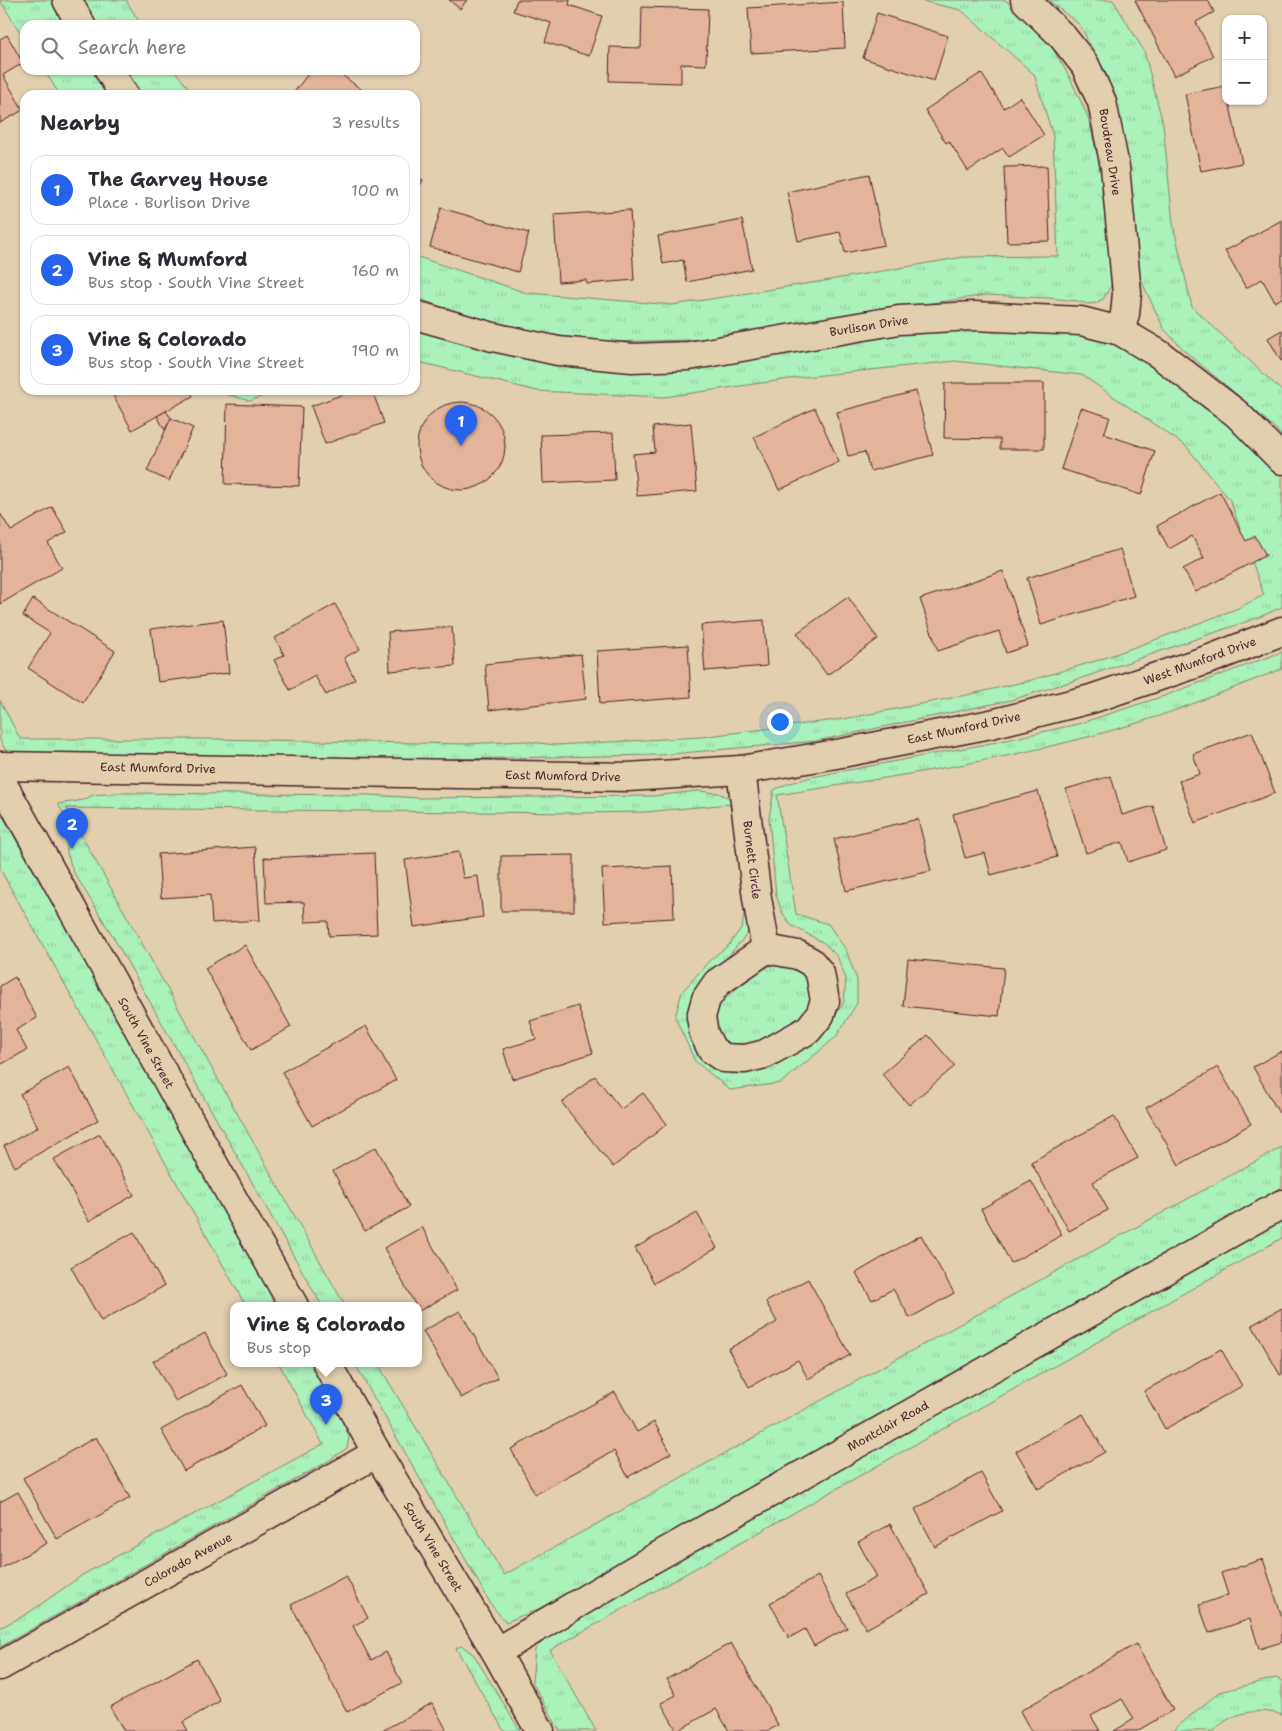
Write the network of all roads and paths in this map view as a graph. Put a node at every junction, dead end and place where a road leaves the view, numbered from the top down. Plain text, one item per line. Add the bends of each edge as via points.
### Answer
1 (66, 0) edge
2 (1025, 0) edge
3 (78, 20) edge
4 (112, 75) edge
5 (121, 90) edge
6 (420, 316) edge
7 (1120, 331) junction
8 (1282, 460) edge
9 (1282, 631) edge
10 (1118, 690) joint
11 (0, 766) edge
12 (741, 770) junction
13 (0, 779) edge
14 (766, 949) junction
15 (1282, 1204) edge
16 (292, 1302) edge
17 (329, 1367) edge
18 (377, 1453) junction
19 (496, 1652) junction
20 (0, 1666) edge
21 (540, 1731) edge

1 - 3 street
2 - 7 street, Boudreau Drive via 1062,36 1085,65 1102,102 1115,167 1127,293
4 - 5 street
6 - 7 street, Burlison Drive via 558,351 632,358 689,356 899,320 974,316 1081,321
7 - 8 street, Burlison Drive via 1159,354 1237,414
9 - 10 street, West Mumford Drive
10 - 12 street, East Mumford Drive via 991,724 842,754
11 - 12 street, East Mumford Drive via 628,777
12 - 14 street, Burnett Circle
13 - 16 street, South Vine Street
14 - 14 street via 798,955 811,962 820,973 825,1001 820,1015 808,1030 765,1054 745,1060 724,1058 712,1050 704,1034 701,1017 706,999 717,983
15 - 19 street, Montclair Road via 651,1560
17 - 18 street, South Vine Street
18 - 19 street, South Vine Street
18 - 20 street, Colorado Avenue
19 - 21 street, South Vine Street

